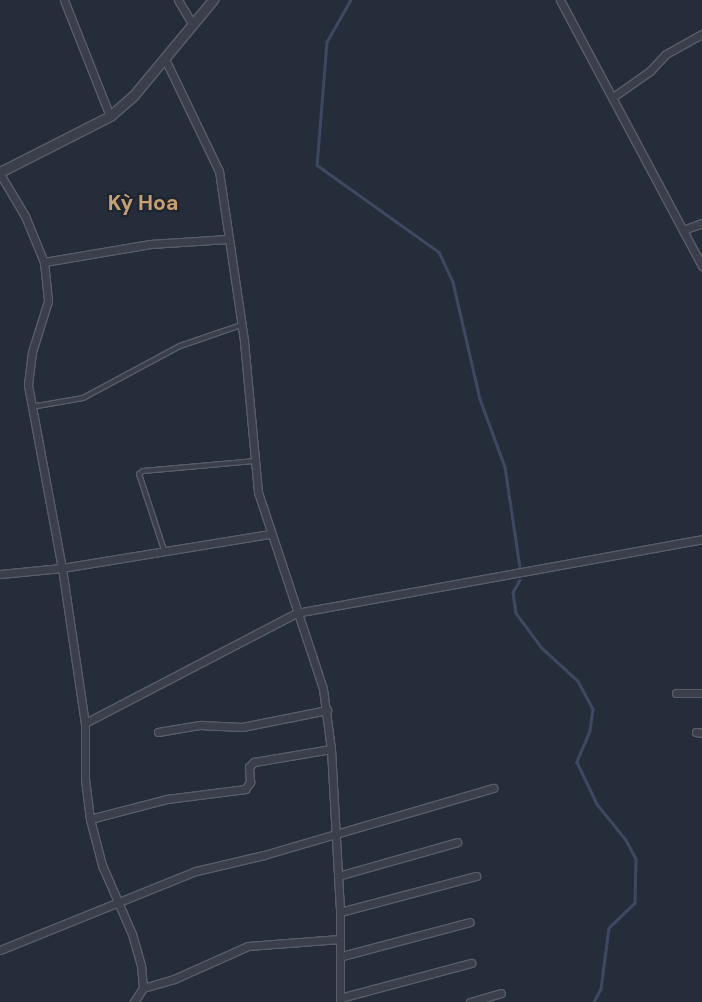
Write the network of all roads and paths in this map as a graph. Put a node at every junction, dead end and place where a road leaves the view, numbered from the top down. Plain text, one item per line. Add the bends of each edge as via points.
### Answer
1 (64, 0) edge
2 (178, 0) edge
3 (213, 0) edge
4 (560, 0) edge
5 (193, 25) junction
6 (702, 34) edge
7 (166, 59) junction
8 (613, 97) junction
9 (110, 116) junction
10 (0, 173) edge
11 (702, 223) edge
12 (684, 230) junction
13 (228, 239) junction
14 (44, 262) junction
15 (702, 266) edge
16 (241, 325) junction
17 (31, 407) junction
18 (254, 461) junction
19 (270, 534) junction
20 (702, 539) edge
21 (165, 553) junction
22 (62, 568) junction
23 (0, 574) edge
24 (296, 613) junction
25 (676, 693) dead end
26 (702, 693) edge
27 (326, 710) junction
28 (85, 723) junction
29 (158, 732) dead end
30 (330, 749) junction
31 (493, 788) dead end
32 (90, 819) junction
33 (335, 834) junction
34 (457, 842) dead end
35 (338, 876) junction
36 (476, 876) dead end
37 (120, 902) junction
38 (340, 912) junction
39 (470, 922) dead end
40 (340, 940) junction
41 (0, 950) edge
42 (342, 956) junction
43 (471, 963) dead end
44 (143, 988) junction
45 (501, 993) dead end
46 (340, 1000) edge
47 (134, 1002) edge
48 (470, 1002) edge

1 - 9 street
2 - 5 street
3 - 5 street
4 - 8 street
5 - 7 street
6 - 8 street via 666,54 650,71
7 - 9 street via 134,96
7 - 13 street via 219,171
8 - 12 street
9 - 10 street
10 - 14 street via 25,216
11 - 12 street
12 - 15 street
13 - 14 street via 150,244
13 - 16 street
14 - 17 street via 48,301 28,369
16 - 17 lane via 180,346 83,398
16 - 18 street
17 - 22 street
18 - 19 street via 258,492
18 - 21 lane via 143,471 139,474
19 - 21 street
19 - 24 street
20 - 24 street
21 - 22 street
22 - 23 street
22 - 28 street
24 - 27 street via 316,665
24 - 28 street
25 - 26 street
27 - 29 street via 242,727 200,725
27 - 30 street
28 - 32 street via 85,779
30 - 32 street via 254,762 249,766 250,782 245,789 167,799
30 - 33 street
31 - 33 street
32 - 37 street via 102,865
33 - 35 street
33 - 37 street via 196,871
34 - 35 street
35 - 38 street
36 - 38 street
37 - 41 street
37 - 44 street via 136,948
38 - 40 street
39 - 42 street
40 - 42 street
40 - 44 street via 248,946 174,979
42 - 46 street
43 - 46 street
44 - 47 street
45 - 48 street

